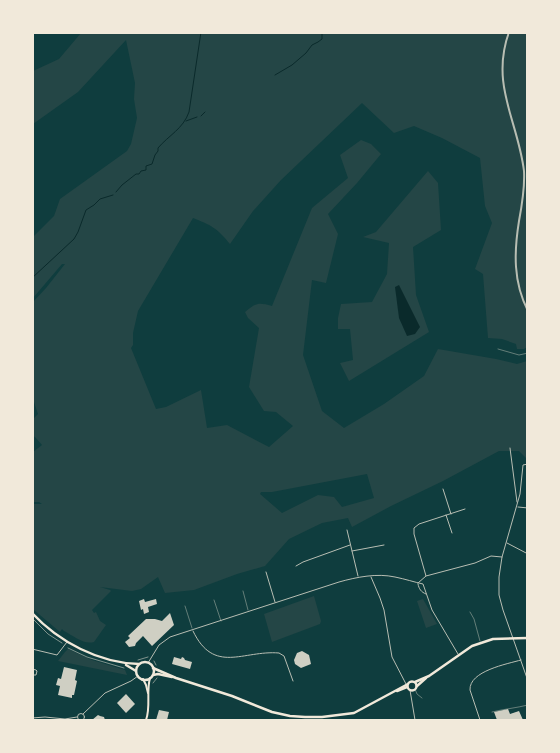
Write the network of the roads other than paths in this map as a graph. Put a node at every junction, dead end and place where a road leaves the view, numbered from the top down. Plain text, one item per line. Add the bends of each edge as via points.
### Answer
1 (509, 32) edge
2 (528, 311) edge
3 (498, 349) dead end
4 (528, 353) edge
5 (510, 448) dead end
6 (528, 464) edge
7 (443, 489) dead end
8 (517, 503) junction
9 (517, 507) junction
10 (528, 508) edge
11 (465, 510) dead end
12 (451, 514) junction
13 (446, 515) junction
14 (347, 530) dead end
15 (452, 534) dead end
16 (507, 543) junction
17 (384, 545) dead end
18 (350, 546) junction
19 (352, 551) junction
20 (528, 554) edge
21 (502, 557) junction
22 (296, 566) dead end
23 (266, 572) dead end
24 (371, 576) junction
25 (426, 576) junction
26 (358, 577) junction
27 (418, 583) junction
28 (243, 591) dead end
29 (426, 594) junction
30 (214, 600) dead end
31 (275, 603) junction
32 (184, 606) dead end
33 (249, 612) junction
34 (470, 612) dead end
35 (32, 613) edge
36 (221, 621) junction
37 (193, 630) junction
38 (513, 638) junction
39 (528, 638) edge
40 (68, 642) junction
41 (480, 642) junction
42 (32, 649) edge
43 (458, 655) junction
44 (521, 660) junction
45 (120, 662) junction
46 (148, 663) junction
47 (139, 664) junction
48 (153, 668) junction
49 (32, 669) edge
50 (136, 671) junction
51 (32, 675) edge
52 (138, 676) junction
53 (152, 676) junction
54 (429, 676) junction
55 (176, 678) junction
56 (143, 679) junction
57 (293, 681) dead end
58 (528, 681) edge
59 (415, 682) junction
60 (408, 686) junction
61 (416, 688) junction
62 (148, 696) junction
63 (422, 698) dead end
64 (528, 705) edge
65 (492, 712) dead end
66 (83, 714) junction
67 (77, 717) junction
68 (32, 718) edge
69 (83, 720) edge
70 (146, 720) edge
71 (415, 720) edge
72 (480, 720) edge

1 - 2 street via 502,77 524,172 515,259 516,276
3 - 4 lane via 520,355
5 - 8 street
6 - 8 street via 524,465
7 - 12 street
8 - 9 street
9 - 10 street
9 - 16 street
11 - 12 street
12 - 13 street
13 - 15 street
13 - 25 street via 414,528
14 - 18 street
16 - 20 street
16 - 21 street
17 - 19 street
18 - 19 street
18 - 22 street
19 - 26 street
21 - 25 street via 491,556
21 - 38 street via 499,594
23 - 31 street
24 - 26 street
24 - 27 street via 393,576
24 - 60 street via 384,610 392,657
25 - 27 street
26 - 31 street
27 - 29 street
27 - 29 street via 423,584
28 - 33 lane
29 - 43 street
30 - 36 lane
31 - 33 street
32 - 37 lane
33 - 36 street
34 - 41 lane
35 - 40 main road
36 - 37 street
37 - 46 street via 165,640
37 - 57 street via 203,648 218,657 279,653 284,656
38 - 39 main road
38 - 41 main road
38 - 44 street
40 - 42 street via 58,655
40 - 45 main road
41 - 43 main road
43 - 54 main road
44 - 58 street
44 - 72 street via 479,674 470,685
45 - 47 main road
45 - 50 main road
46 - 47 main road
46 - 48 main road
47 - 50 main road
48 - 53 main road
48 - 55 main road
49 - 51 street via 37,673
50 - 52 main road
52 - 56 main road
52 - 66 street via 105,693
53 - 55 main road
53 - 56 main road
53 - 62 main road
54 - 59 main road
54 - 61 main road
55 - 60 main road via 272,712 305,718 354,713
56 - 62 main road
59 - 60 main road
59 - 61 main road
60 - 61 main road
60 - 71 street
61 - 63 lane
62 - 70 main road
64 - 65 lane
66 - 67 street
66 - 69 street
67 - 68 street
67 - 69 street

